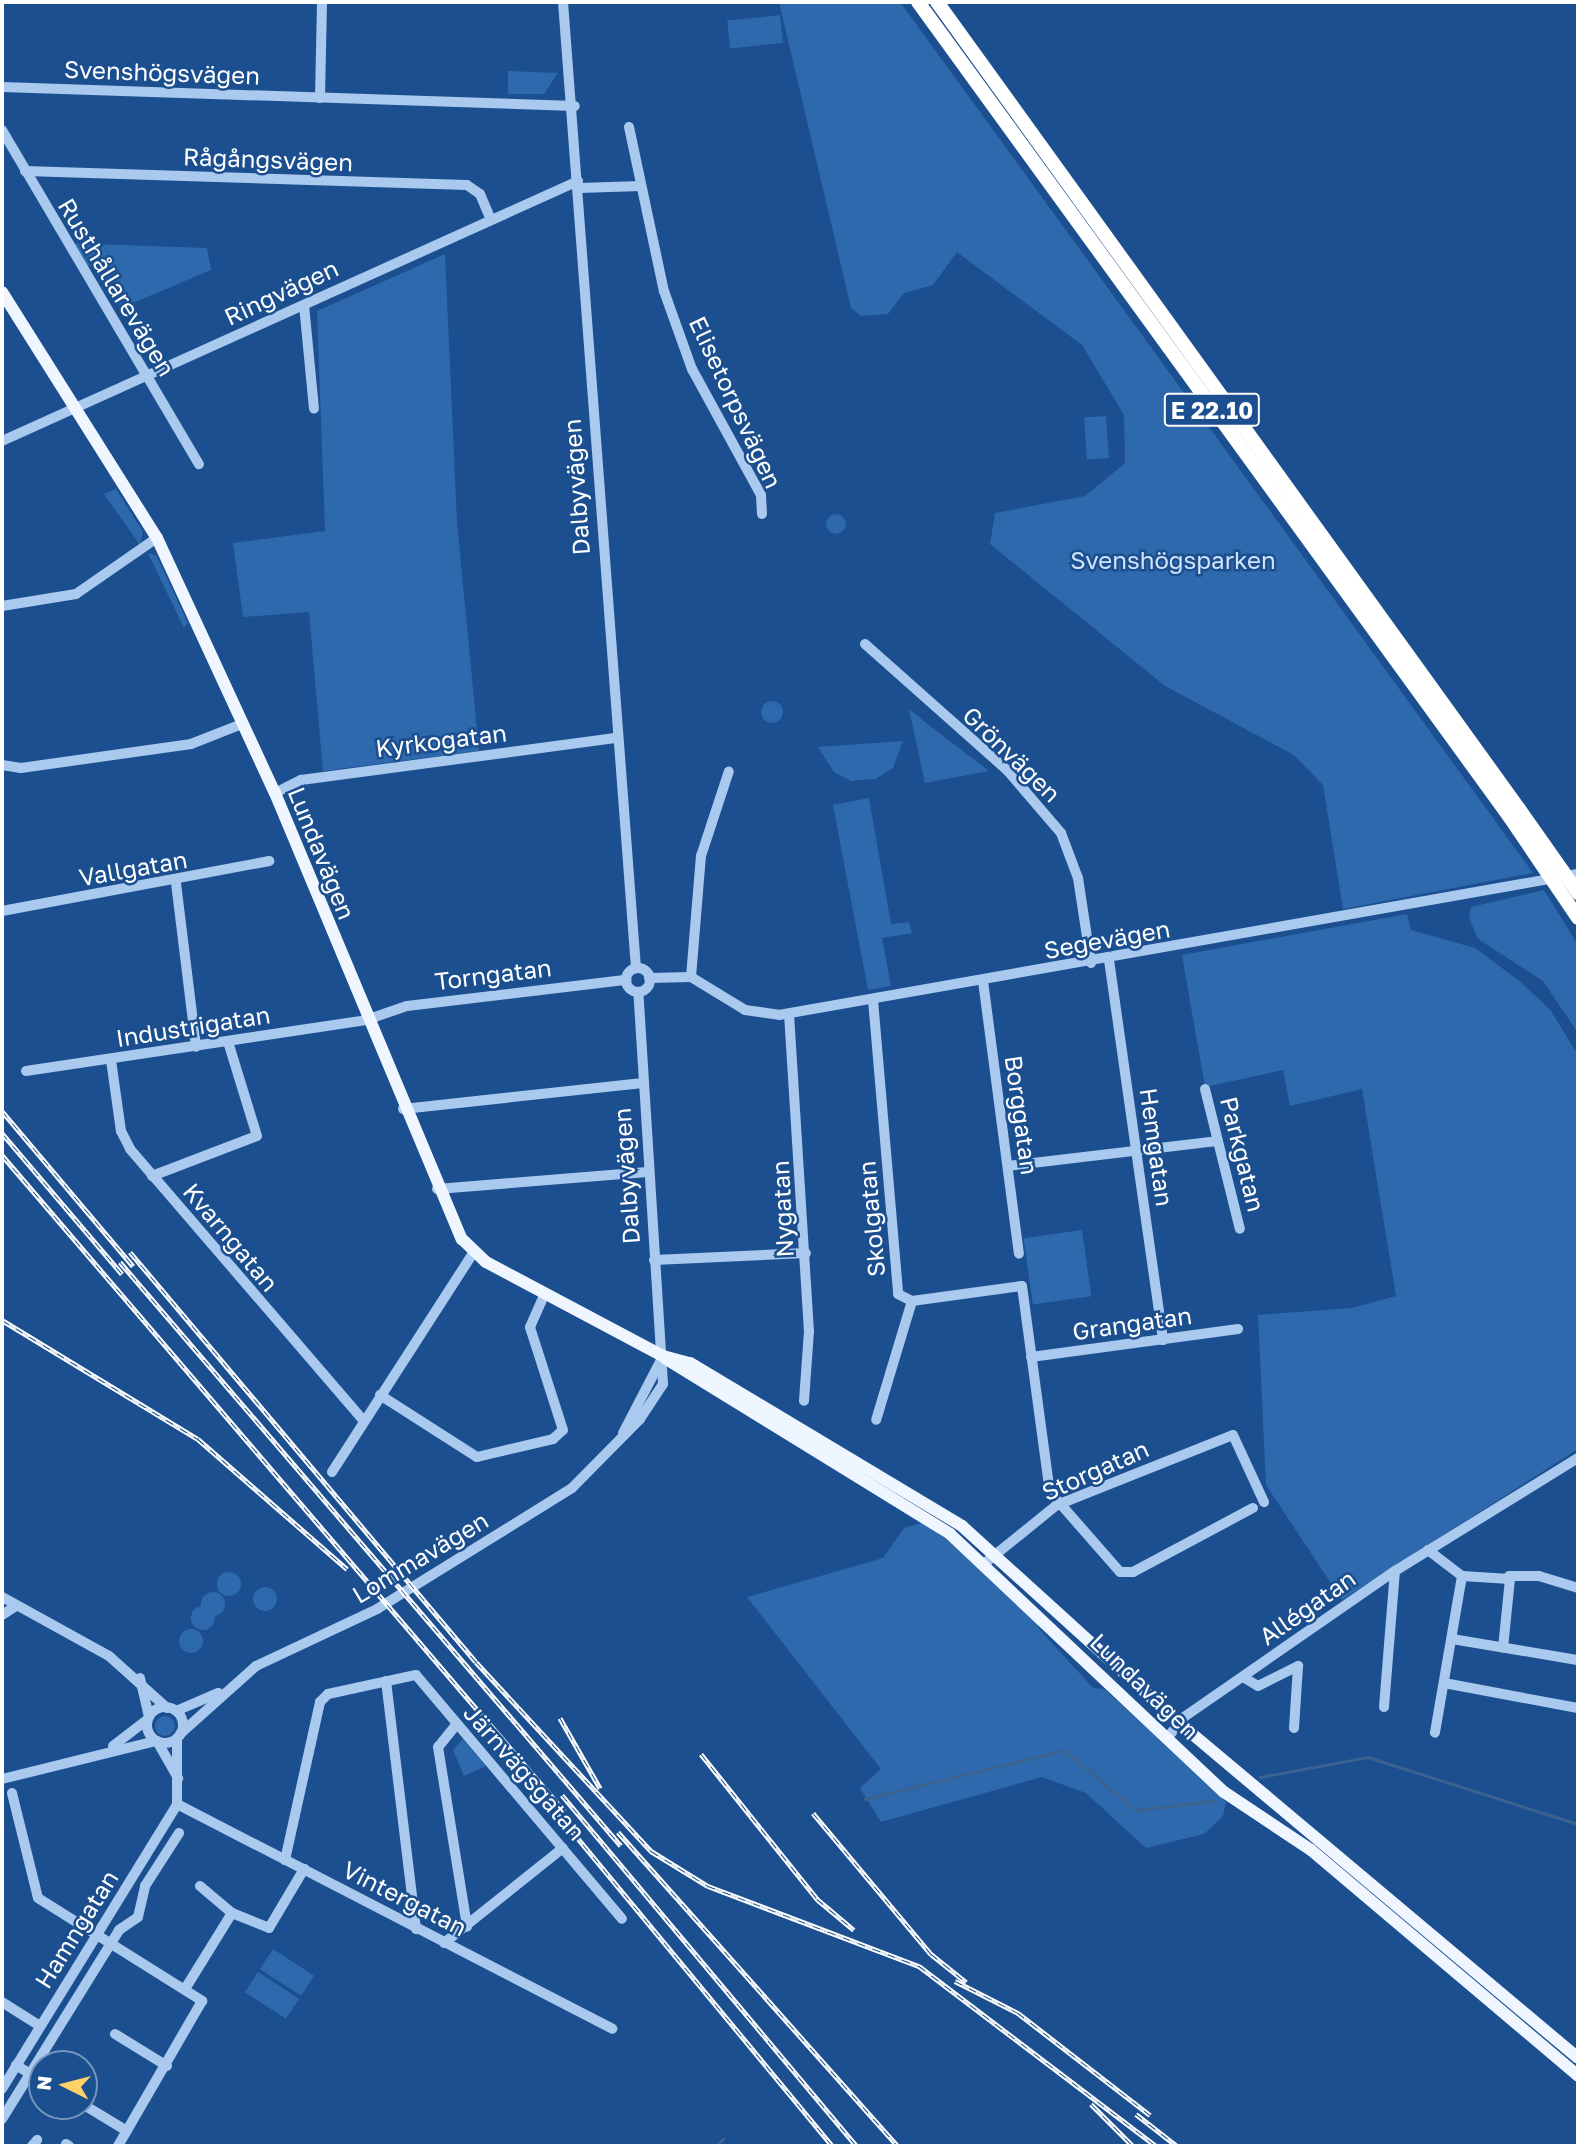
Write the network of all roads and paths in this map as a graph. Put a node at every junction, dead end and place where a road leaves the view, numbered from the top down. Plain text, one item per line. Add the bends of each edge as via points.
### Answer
1 (323, 2) edge
2 (563, 2) edge
3 (918, 2) edge
4 (937, 2) edge
5 (2, 88) edge
6 (320, 98) junction
7 (575, 106) junction
8 (629, 127) dead end
9 (2, 130) edge
10 (25, 171) junction
11 (579, 184) junction
12 (641, 186) junction
13 (490, 219) junction
14 (2, 292) edge
15 (304, 305) junction
16 (146, 378) junction
17 (314, 409) dead end
18 (74, 411) junction
19 (2, 441) edge
20 (199, 464) dead end
21 (762, 513) dead end
22 (158, 538) junction
23 (2, 606) edge
24 (865, 644) dead end
25 (242, 724) junction
26 (615, 738) junction
27 (2, 765) edge
28 (729, 771) dead end
29 (275, 793) junction
30 (1514, 813) junction
31 (269, 861) dead end
32 (1578, 874) edge
33 (176, 883) junction
34 (1578, 893) edge
35 (2, 911) edge
36 (1578, 918) edge
37 (1109, 960) junction
38 (1091, 963) junction
39 (636, 968) junction
40 (691, 977) junction
41 (649, 978) junction
42 (626, 980) junction
43 (983, 981) junction
44 (638, 992) junction
45 (873, 1000) junction
46 (789, 1014) junction
47 (366, 1020) junction
48 (228, 1042) junction
49 (196, 1047) junction
50 (111, 1060) junction
51 (26, 1071) dead end
52 (641, 1083) junction
53 (1205, 1089) dead end
54 (403, 1109) junction
55 (1217, 1141) junction
56 (1135, 1151) junction
57 (1008, 1166) junction
58 (647, 1172) junction
59 (152, 1176) junction
60 (437, 1189) junction
61 (1240, 1229) dead end
62 (474, 1252) junction
63 (806, 1253) junction
64 (1019, 1254) dead end
65 (653, 1260) junction
66 (544, 1295) junction
67 (912, 1301) junction
68 (1238, 1329) dead end
69 (1163, 1340) junction
70 (663, 1356) junction
71 (1031, 1357) junction
72 (380, 1395) junction
73 (804, 1401) dead end
74 (363, 1420) junction
75 (876, 1420) dead end
76 (1578, 1458) edge
77 (332, 1472) dead end
78 (1264, 1502) dead end
79 (1057, 1505) junction
80 (1253, 1508) dead end
81 (1428, 1550) junction
82 (995, 1553) junction
83 (985, 1563) junction
84 (1395, 1571) junction
85 (1462, 1576) junction
86 (1509, 1576) junction
87 (1578, 1588) edge
88 (2, 1597) edge
89 (16, 1606) junction
90 (2, 1615) edge
91 (1452, 1639) junction
92 (1503, 1648) junction
93 (1577, 1660) edge
94 (140, 1677) junction
95 (1243, 1677) junction
96 (386, 1681) junction
97 (1444, 1684) junction
98 (228, 1688) junction
99 (1384, 1706) dead end
100 (1578, 1708) edge
101 (171, 1710) junction
102 (149, 1718) junction
103 (1178, 1722) junction
104 (456, 1726) junction
105 (1294, 1728) dead end
106 (1435, 1733) dead end
107 (179, 1736) junction
108 (1168, 1737) junction
109 (156, 1741) junction
110 (106, 1749) junction
111 (2, 1779) edge
112 (179, 1789) junction
113 (12, 1793) dead end
114 (177, 1804) junction
115 (179, 1833) dead end
116 (563, 1849) junction
117 (285, 1860) junction
118 (304, 1869) junction
119 (200, 1886) dead end
120 (232, 1913) junction
121 (622, 1919) dead end
122 (467, 1927) junction
123 (416, 1928) junction
124 (96, 1934) junction
125 (111, 1943) junction
126 (444, 1943) junction
127 (186, 1989) junction
128 (2, 2002) edge
129 (40, 2026) junction
130 (612, 2029) dead end
131 (116, 2034) dead end
132 (44, 2050) edge
133 (1578, 2058) edge
134 (16, 2065) junction
135 (167, 2066) junction
136 (28, 2072) edge
137 (28, 2076) edge
138 (1578, 2076) edge
139 (2, 2089) edge
140 (98, 2113) edge
141 (2, 2119) edge
142 (127, 2131) junction
143 (118, 2146) edge

1 - 6 street
2 - 7 street, Dalbyvägen
3 - 30 highway, E 22.10
4 - 30 highway, E 22.10
5 - 6 street, Svenshögsvägen
6 - 7 street, Svenshögsvägen
7 - 11 street, Dalbyvägen
8 - 12 street, Elisetorpsvägen
9 - 10 street, Rusthållarevägen
10 - 13 street, Rågångsvägen via 467,186 480,194
10 - 16 street, Rusthållarevägen
11 - 12 street
11 - 13 street, Ringvägen
11 - 26 street, Dalbyvägen
12 - 21 street, Elisetorpsvägen via 657,267 682,341 761,495
13 - 15 street, Ringvägen
14 - 18 main road, Lundavägen
15 - 16 street, Ringvägen
15 - 17 street
16 - 18 street, Ringvägen
16 - 20 street, Rusthållarevägen
18 - 19 street, Ringvägen
18 - 22 main road, Lundavägen
22 - 23 street via 76,594
22 - 25 main road, Lundavägen
24 - 38 street, Grönvägen via 1007,771 1061,833 1078,878
25 - 27 street via 191,744 21,768
25 - 29 main road, Lundavägen
26 - 29 street, Kyrkogatan via 301,780
26 - 39 street, Dalbyvägen
28 - 40 street via 701,856
29 - 47 main road, Lundavägen
30 - 34 highway, E 22.10, bridge
30 - 36 highway, E 22.10, bridge
31 - 33 street, Vallgatan
32 - 37 street, Segevägen
33 - 35 street, Vallgatan
33 - 49 street
37 - 38 street, Segevägen
37 - 56 street, Hemgatan
38 - 43 street, Segevägen
39 - 41 street
39 - 42 street
40 - 41 street
40 - 46 street, Segevägen via 746,1010
41 - 44 street
42 - 44 street
42 - 47 street, Torngatan via 407,1006
43 - 45 street, Segevägen
43 - 57 street, Borggatan
44 - 52 street, Dalbyvägen
45 - 46 street, Segevägen
45 - 67 street, Skolgatan via 898,1294
46 - 63 street, Nygatan
47 - 48 street, Industrigatan
47 - 54 main road, Lundavägen
48 - 49 street, Industrigatan
48 - 59 street via 257,1136
49 - 50 street, Industrigatan
50 - 51 street, Industrigatan
50 - 59 street, Kvarngatan via 121,1131
52 - 54 street
52 - 58 street, Dalbyvägen
53 - 55 street, Parkgatan
54 - 60 main road, Lundavägen
55 - 56 street
55 - 61 street, Parkgatan
56 - 57 street
56 - 69 street, Hemgatan
57 - 64 street, Borggatan
58 - 60 street
58 - 65 street, Dalbyvägen
59 - 74 street, Kvarngatan
60 - 62 main road, Lundavägen
62 - 66 main road, Lundavägen
62 - 72 street
63 - 65 street
63 - 73 street, Nygatan
65 - 70 street, Dalbyvägen
66 - 70 main road, Lundavägen
66 - 72 street via 530,1327 563,1430 553,1440 477,1457
67 - 71 street via 1022,1286
67 - 75 street, Skolgatan
68 - 69 street, Grangatan
69 - 71 street, Grangatan
70 - 82 main road, Lundavägen via 690,1363 892,1480
70 - 83 main road, Lundavägen via 686,1376 887,1489
70 - 98 street, Lommavägen via 663,1384 620,1439 572,1488 377,1609 279,1652
71 - 79 street
72 - 74 street
74 - 77 street
76 - 81 street, Allégatan
78 - 79 street, Storgatan via 1233,1435
79 - 80 street via 1128,1574
79 - 82 street, Storgatan
81 - 84 street, Allégatan
81 - 85 street
82 - 83 street, Storgatan
82 - 103 main road, Lundavägen
83 - 108 main road, Lundavägen
84 - 95 street, Allégatan
84 - 99 street, Allégatan
85 - 86 street
85 - 91 street
86 - 87 street via 1539,1576
86 - 92 street
88 - 89 street
89 - 90 street
89 - 94 street
91 - 92 street
91 - 97 street
92 - 93 street
94 - 101 street
94 - 102 street
95 - 103 street, Allégatan
95 - 105 street, Allégatan via 1258,1686 1298,1666
96 - 104 street, Järnvägsgatan via 419,1676
96 - 117 street via 328,1694 318,1707
96 - 123 street
97 - 100 street
97 - 106 street
98 - 101 street, Lommavägen
98 - 107 street, Lommavägen
101 - 102 street, Lommavägen
101 - 107 street
102 - 109 street
102 - 110 street, Lommavägen
103 - 108 street, Allégatan
103 - 133 main road, Lundavägen
104 - 116 street, Järnvägsgatan
104 - 122 street via 438,1747
107 - 109 street, Lommavägen
107 - 112 street, Hamngatan
108 - 138 main road, Lundavägen via 1224,1792 1311,1850
109 - 110 street, Lommavägen
109 - 112 street
110 - 111 street, Lommavägen
112 - 114 street, Hamngatan
113 - 124 street via 34,1891
114 - 117 street, Vintergatan
114 - 124 street, Hamngatan
115 - 125 street via 145,1886 138,1917
116 - 121 street, Järnvägsgatan
116 - 122 street
117 - 118 street, Vintergatan
118 - 120 street via 271,1928
118 - 123 street, Vintergatan
119 - 120 street
120 - 127 street
122 - 126 street
123 - 126 street, Vintergatan
124 - 125 street
124 - 129 street, Hamngatan
125 - 127 street
125 - 132 street
126 - 130 street, Vintergatan
127 - 135 street via 202,2001
128 - 129 street
129 - 134 street, Hamngatan
131 - 135 street
134 - 136 street
134 - 139 street, Hamngatan
135 - 142 street
137 - 141 street
140 - 142 street
142 - 143 street

